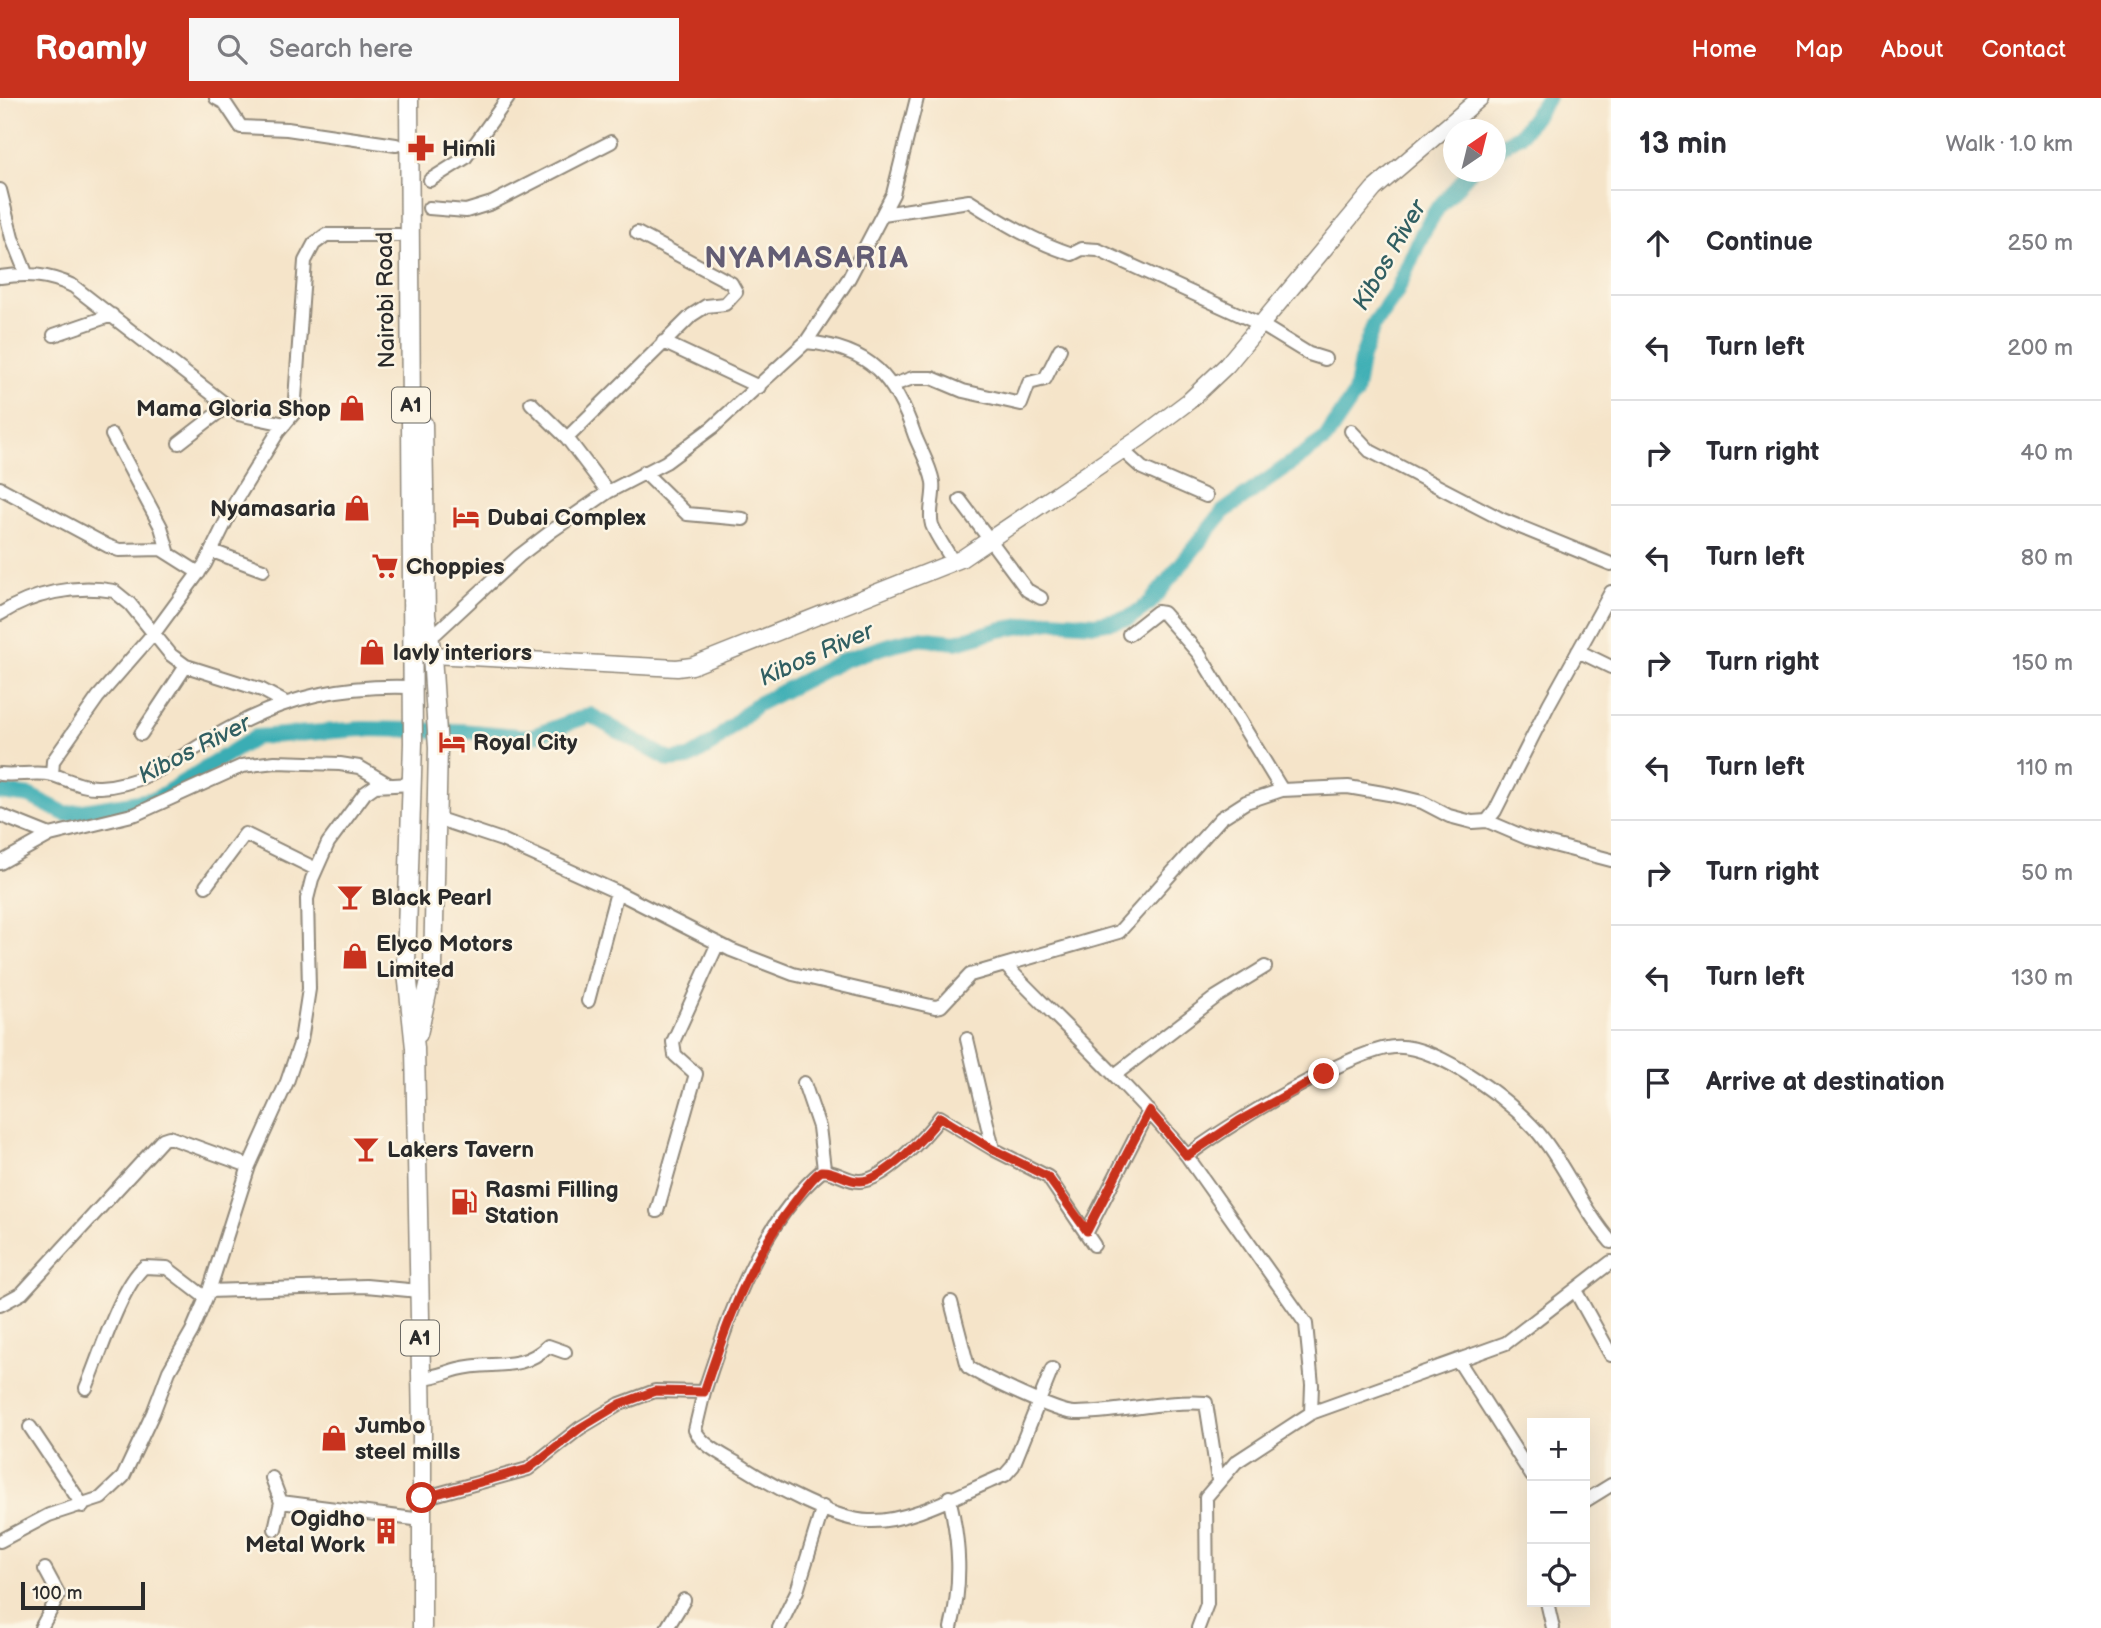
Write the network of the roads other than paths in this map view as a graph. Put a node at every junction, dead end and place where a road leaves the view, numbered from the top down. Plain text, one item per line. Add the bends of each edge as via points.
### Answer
1 (216, 98) edge
2 (409, 98) edge
3 (415, 98) edge
4 (508, 98) edge
5 (918, 98) edge
6 (1480, 98) edge
7 (611, 142) dead end
8 (396, 145) dead end
9 (430, 180) dead end
10 (0, 190) edge
11 (429, 208) dead end
12 (883, 214) junction
13 (637, 233) dead end
14 (399, 235) dead end
15 (26, 273) junction
16 (0, 277) edge
17 (112, 315) junction
18 (1260, 324) junction
19 (54, 335) dead end
20 (663, 342) junction
21 (806, 342) junction
22 (1060, 349) dead end
23 (1325, 359) dead end
24 (894, 385) junction
25 (758, 387) junction
26 (531, 403) dead end
27 (228, 405) junction
28 (285, 424) junction
29 (1352, 431) dead end
30 (112, 435) dead end
31 (567, 438) junction
32 (178, 443) dead end
33 (1122, 450) junction
34 (644, 472) junction
35 (0, 488) edge
36 (608, 492) junction
37 (1206, 496) dead end
38 (960, 500) dead end
39 (743, 519) dead end
40 (992, 540) junction
41 (168, 551) junction
42 (212, 551) junction
43 (953, 562) junction
44 (1611, 564) edge
45 (263, 570) dead end
46 (199, 573) junction
47 (1611, 592) edge
48 (1041, 598) dead end
49 (0, 614) edge
50 (155, 632) junction
51 (436, 633) dead end
52 (1129, 634) dead end
53 (1578, 651) junction
54 (432, 655) junction
55 (186, 666) junction
56 (1611, 667) edge
57 (410, 687) junction
58 (286, 704) junction
59 (141, 734) dead end
60 (0, 774) edge
61 (52, 775) junction
62 (388, 784) junction
63 (412, 785) junction
64 (1282, 790) junction
65 (0, 815) edge
66 (436, 818) junction
67 (1487, 821) junction
68 (50, 835) junction
69 (1611, 860) edge
70 (0, 863) edge
71 (316, 869) junction
72 (206, 886) dead end
73 (617, 892) junction
74 (718, 943) junction
75 (406, 953) junction
76 (433, 955) junction
77 (1006, 965) junction
78 (1265, 967) dead end
79 (588, 1001) dead end
80 (967, 1039) dead end
81 (415, 1048) junction
82 (1116, 1073) junction
83 (804, 1083) dead end
84 (1149, 1111) junction
85 (992, 1149) junction
86 (1187, 1156) junction
87 (249, 1166) junction
88 (821, 1171) junction
89 (657, 1211) dead end
90 (1087, 1231) junction
91 (1611, 1242) edge
92 (1094, 1245) dead end
93 (1611, 1262) edge
94 (419, 1291) junction
95 (1576, 1292) junction
96 (208, 1295) junction
97 (951, 1302) dead end
98 (0, 1305) edge
99 (565, 1352) dead end
100 (1611, 1354) edge
101 (1458, 1360) junction
102 (1052, 1369) dead end
103 (421, 1378) junction
104 (86, 1388) dead end
105 (704, 1392) junction
106 (1039, 1402) junction
107 (1311, 1413) junction
108 (30, 1427) dead end
109 (1527, 1468) edge
110 (272, 1478) dead end
111 (1218, 1480) junction
112 (1611, 1485) edge
113 (949, 1497) junction
114 (422, 1498) junction
115 (1590, 1498) edge
116 (281, 1503) junction
117 (83, 1506) junction
118 (823, 1507) junction
119 (422, 1520) junction
120 (275, 1529) dead end
121 (0, 1541) edge
122 (45, 1569) dead end
123 (684, 1600) dead end
124 (1548, 1607) edge
125 (41, 1628) edge
126 (422, 1628) edge
127 (667, 1628) edge
128 (779, 1628) edge
129 (951, 1628) edge
130 (1198, 1628) edge
131 (1553, 1628) edge

1 - 8 street via 225,103 241,127
2 - 57 highway, Nairobi Road / A1
3 - 54 highway, Nairobi Road / A1 via 426,615
4 - 9 street via 465,158
5 - 12 street via 902,166
6 - 18 main road via 1355,208
7 - 11 street via 473,209
10 - 15 street
12 - 18 street via 969,201 1007,225 1062,250 1072,254 1098,250
12 - 21 street via 849,278
13 - 20 street via 731,283 736,292 725,304 706,306 692,315
14 - 28 street via 326,235 308,253 296,405
15 - 16 street
15 - 17 street via 50,276 73,286
17 - 19 street
17 - 27 street
18 - 23 street
18 - 33 main road via 1227,365 1189,401
20 - 25 street
20 - 31 street
21 - 24 street via 831,344 859,356 877,366
21 - 25 street
22 - 24 street via 1045,379 1028,383 1021,404 963,391 932,378
24 - 43 street via 932,481 931,523
25 - 34 street via 713,427
26 - 31 street
27 - 28 street via 243,418
27 - 32 street
28 - 42 street via 237,497
29 - 44 street via 1370,452 1503,520
30 - 41 street via 161,527
31 - 36 street
33 - 37 street via 1142,468
33 - 40 main road
34 - 36 street
34 - 39 street via 687,514
35 - 41 street via 108,547
36 - 51 street via 519,556
38 - 40 street
40 - 43 main road
40 - 48 street via 1027,590
41 - 46 street
42 - 45 street
42 - 46 street
43 - 54 main road via 692,666
46 - 50 street
47 - 53 street
49 - 50 street via 35,595 107,590 123,597
50 - 55 street
50 - 61 street via 98,697 53,761
52 - 64 street via 1157,612 1163,613 1199,654
53 - 56 street
53 - 67 street
54 - 66 highway, Nairobi Road / A1 via 438,748
55 - 58 street via 262,690
55 - 59 street
57 - 58 street via 334,689
57 - 63 highway, Nairobi Road / A1
58 - 61 street via 229,728 178,762 128,781 99,787
60 - 61 street
62 - 63 street
62 - 68 street via 359,767 340,764 242,766 136,814
62 - 71 street via 365,793 328,843
63 - 75 highway, A1
64 - 67 street via 1348,786 1422,803 1472,822
64 - 77 street via 1246,802 1221,818 1119,932
65 - 68 street
66 - 73 street via 502,840
66 - 76 highway, A1
67 - 69 street via 1527,838
68 - 70 street
71 - 72 street via 245,834
71 - 87 street via 307,899 309,989 301,1041
73 - 74 street
73 - 79 street
74 - 77 street via 793,974 934,1007 941,1006 964,978
74 - 89 street via 673,1042 675,1055 696,1074
75 - 76 highway
75 - 81 highway, A1
76 - 81 highway, A1
77 - 82 street via 1077,1040
78 - 82 street via 1216,997
80 - 85 street
81 - 94 highway, A1
82 - 84 street
83 - 88 street via 819,1127
84 - 86 street
84 - 90 street
85 - 88 street via 940,1117 921,1143 868,1181
85 - 90 street via 1048,1177
86 - 91 street via 1324,1074 1381,1049 1416,1049 1463,1070 1524,1118 1543,1138
86 - 107 street via 1306,1324
87 - 96 street
87 - 98 street via 169,1137 163,1139 32,1284
88 - 105 street via 778,1223 753,1264
90 - 92 street
93 - 95 street
94 - 96 street via 366,1286
94 - 103 highway, A1
95 - 100 street
95 - 101 street via 1506,1343
96 - 104 street via 167,1268 144,1267 115,1317
96 - 117 street via 122,1477 114,1489
97 - 106 street via 968,1367
99 - 103 street via 548,1346 527,1362 460,1368 444,1376
101 - 107 street
101 - 109 street
102 - 106 street
103 - 114 highway, A1
105 - 114 street via 655,1391 632,1399 580,1428 528,1469
105 - 118 street via 696,1419 697,1435 769,1483
106 - 111 street via 1072,1414 1179,1401 1206,1404
106 - 113 street via 1010,1471
107 - 111 street via 1236,1462
108 - 117 street
110 - 116 street
111 - 130 street via 1205,1502 1207,1604
112 - 115 street
113 - 118 street via 920,1510 868,1522
113 - 129 street via 958,1531 960,1567
114 - 119 highway, A1
116 - 119 street
116 - 120 street
117 - 121 street via 49,1515
118 - 128 street via 797,1591
119 - 126 highway, A1
122 - 125 street via 59,1595
123 - 127 street
124 - 131 street

